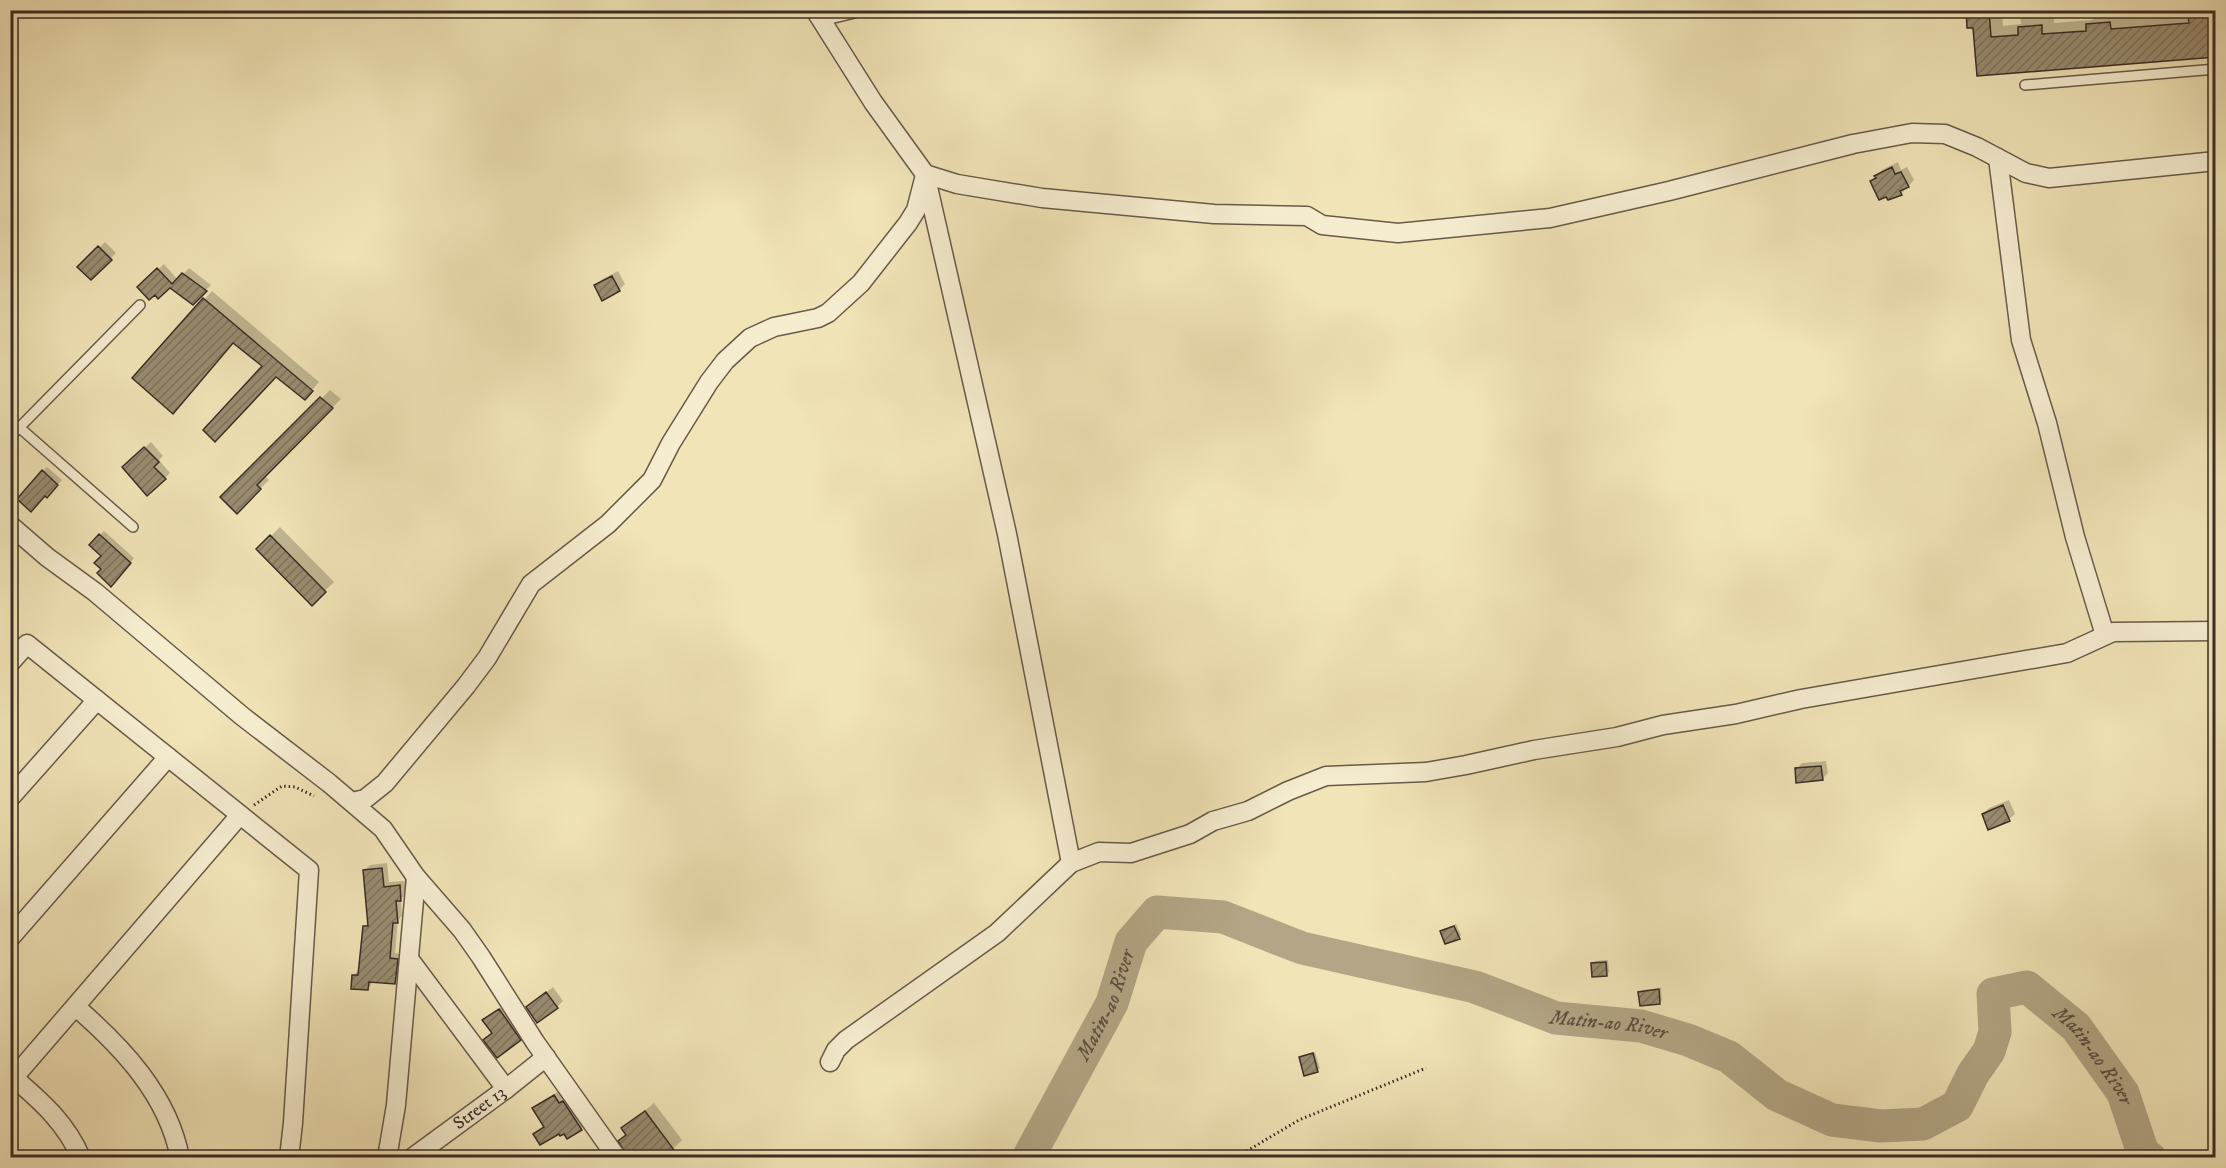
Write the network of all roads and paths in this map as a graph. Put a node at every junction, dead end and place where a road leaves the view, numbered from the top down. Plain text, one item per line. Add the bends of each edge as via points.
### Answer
1 (867, 10) edge
2 (818, 16) edge
3 (2216, 69) edge
4 (2025, 85) dead end
5 (1998, 158) junction
6 (2216, 161) edge
7 (925, 174) junction
8 (140, 305) dead end
9 (20, 428) junction
10 (10, 437) edge
11 (10, 525) edge
12 (133, 527) dead end
13 (2216, 631) edge
14 (2105, 635) junction
15 (10, 663) edge
16 (96, 700) junction
17 (168, 757) junction
18 (10, 798) edge
19 (320, 798) dead end
20 (352, 802) junction
21 (240, 815) junction
22 (1071, 863) junction
23 (416, 877) junction
24 (10, 938) edge
25 (410, 960) junction
26 (76, 1007) junction
27 (546, 1057) junction
28 (830, 1062) dead end
29 (1426, 1068) dead end
30 (12, 1080) edge
31 (506, 1089) junction
32 (81, 1158) edge
33 (180, 1158) edge
34 (289, 1158) edge
35 (387, 1158) edge
36 (412, 1158) edge
37 (618, 1158) edge
38 (1235, 1158) edge

1 - 2 lane
2 - 7 street
3 - 4 lane
5 - 6 street via 2026,173 2049,178
5 - 7 street via 1946,134 1903,134 1550,218 1398,233 1322,225 1307,216 1214,214 1042,198 957,184
5 - 14 street via 2021,340
7 - 20 street via 915,210 861,283 828,313 774,327 750,338 725,361 671,443 652,480 608,524 531,584 487,658 459,693 385,783 365,799
7 - 22 street via 1007,534
8 - 9 lane
9 - 10 lane
9 - 12 lane
11 - 20 street
13 - 14 street via 2122,631
14 - 22 street via 2067,653 1663,725 1466,765 1426,772 1326,776 1190,834 1131,853 1099,852
15 - 16 street via 27,644
16 - 17 street
16 - 18 street
17 - 21 street
17 - 24 street
19 - 21 path via 282,786
20 - 23 street via 383,829
21 - 26 street
21 - 34 street via 309,870
22 - 28 street via 997,933 846,1040
23 - 25 street
23 - 27 street via 481,957
25 - 31 street
25 - 35 street
26 - 30 street
26 - 33 street via 104,1031 156,1095 177,1140
27 - 31 street, Street 13
27 - 37 street
29 - 38 path via 1299,1120
30 - 32 street via 46,1106 74,1140
31 - 36 street, Street 13

